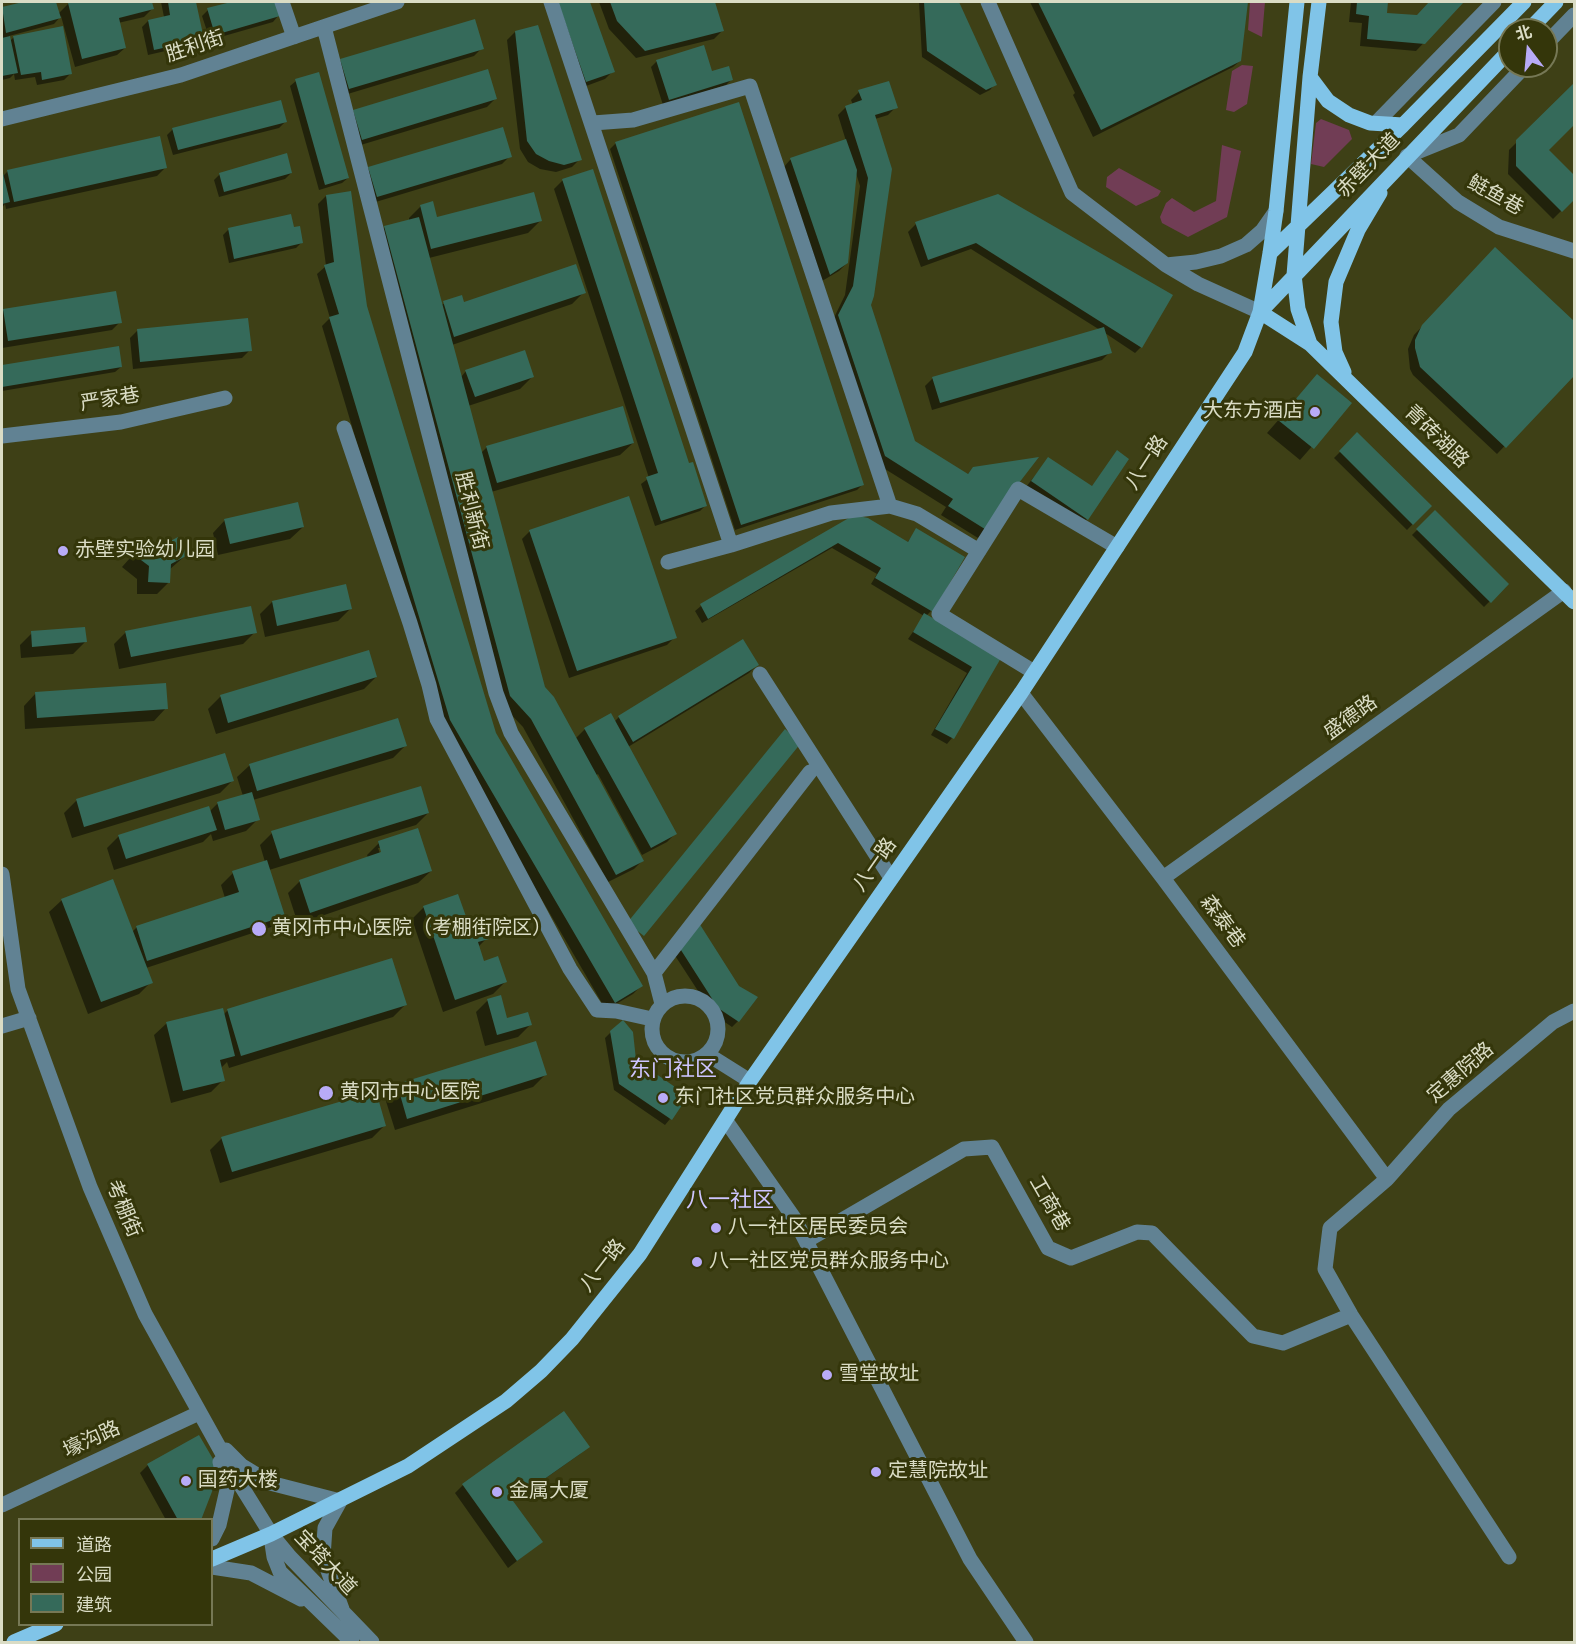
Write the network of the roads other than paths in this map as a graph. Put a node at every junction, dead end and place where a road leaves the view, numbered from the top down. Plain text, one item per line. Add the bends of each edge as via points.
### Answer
1 (282, 2) edge
2 (397, 2) edge
3 (551, 2) edge
4 (988, 2) edge
5 (1297, 2) edge
6 (1318, 2) edge
7 (1494, 2) edge
8 (1524, 2) edge
9 (1556, 2) edge
10 (1575, 15) edge
11 (1541, 18) edge
12 (324, 27) junction
13 (1558, 32) edge
14 (294, 37) junction
15 (1498, 62) edge
16 (1310, 77) junction
17 (1514, 78) edge
18 (2, 119) edge
19 (592, 123) junction
20 (1376, 123) junction
21 (1403, 125) junction
22 (1402, 162) junction
23 (1276, 211) junction
24 (1299, 225) junction
25 (1575, 251) edge
26 (1270, 253) junction
27 (1166, 265) junction
28 (1294, 275) junction
29 (1260, 312) junction
30 (1310, 344) junction
31 (1348, 380) junction
32 (225, 398) dead end
33 (344, 428) dead end
34 (2, 436) edge
35 (890, 506) junction
36 (731, 545) junction
37 (1117, 547) junction
38 (979, 551) junction
39 (668, 562) dead end
40 (1569, 596) edge
41 (1034, 672) junction
42 (760, 674) dead end
43 (1020, 693) junction
44 (810, 772) dead end
45 (2, 874) edge
46 (891, 878) junction
47 (1163, 878) junction
48 (654, 973) junction
49 (662, 1004) junction
50 (1575, 1011) edge
51 (29, 1018) junction
52 (652, 1019) junction
53 (2, 1026) edge
54 (707, 1054) junction
55 (750, 1081) junction
56 (726, 1120) junction
57 (1387, 1179) junction
58 (806, 1241) junction
59 (1352, 1316) junction
60 (199, 1413) junction
61 (213, 1438) junction
62 (340, 1501) junction
63 (2, 1505) edge
64 (270, 1534) junction
65 (213, 1537) edge
66 (1509, 1557) dead end
67 (213, 1559) edge
68 (213, 1567) edge
69 (313, 1605) junction
70 (345, 1614) junction
71 (51, 1626) edge
72 (14, 1642) edge
73 (352, 1642) edge
74 (372, 1642) edge
75 (1026, 1642) edge

1 - 14 street
2 - 12 street, 胜利街
3 - 19 street
4 - 27 street via 1072,193
5 - 23 main road, 八一路
6 - 16 main road
7 - 20 street
8 - 21 main road, 赤壁大道
9 - 11 main road
10 - 13 street
12 - 14 street, 胜利街
12 - 48 street, 胜利新街 via 496,693 511,733
14 - 18 street, 胜利街 via 181,75
15 - 22 main road, 赤壁大道
16 - 20 main road, 赤壁大道 via 1335,106
16 - 24 main road
17 - 22 street via 1459,135
19 - 35 street via 633,120 750,86
19 - 36 street
20 - 21 main road, 赤壁大道
21 - 24 main road, 赤壁大道
22 - 25 street, 鲢鱼巷 via 1499,227
22 - 28 main road, 赤壁大道
22 - 31 main road via 1358,230 1336,282 1331,322 1335,352
23 - 26 main road, 八一路
23 - 27 street via 1246,245 1221,256
24 - 26 main road, 赤壁大道
24 - 28 main road
26 - 29 main road, 八一路
27 - 29 street
28 - 29 main road, 赤壁大道
28 - 30 main road via 1298,309
29 - 30 main road, 青砖湖路
29 - 37 main road, 八一路 via 1245,352
30 - 31 main road, 青砖湖路
31 - 40 main road, 青砖湖路
32 - 34 street, 严家巷 via 121,422
33 - 52 street via 369,517 410,623 436,719 570,969 597,1010
35 - 36 street via 831,513
35 - 38 street via 917,514
36 - 39 street
37 - 38 street via 1018,489
37 - 41 main road, 八一路
38 - 41 street via 939,614
40 - 47 street, 盛德路
41 - 43 main road, 八一路
42 - 46 street
43 - 46 main road, 八一路
43 - 47 street, 森泰巷
44 - 48 street
45 - 51 street, 考棚街 via 18,989
46 - 55 main road, 八一路
47 - 57 street, 森泰巷
48 - 49 street, 胜利新街
49 - 52 street
49 - 54 street via 687,996 710,1007 718,1031
50 - 57 street, 定惠院路 via 1553,1022 1449,1109
51 - 53 street
51 - 60 street, 考棚街 via 90,1187 145,1314
52 - 54 street via 651,1036 666,1057 691,1062
54 - 55 street
55 - 56 main road, 八一路
56 - 58 street
56 - 62 main road, 八一路 via 640,1254 541,1371 506,1401 408,1466
57 - 59 street, 定惠院路 via 1330,1228 1324,1269
58 - 59 street, 工商巷 via 964,1149 992,1147 1047,1248 1071,1258 1137,1232 1152,1233 1253,1336 1282,1343
58 - 75 street via 970,1559
59 - 66 street, 定惠院路
60 - 61 street, 考棚街
60 - 63 street, 壕沟路
61 - 62 street via 242,1466 270,1483
61 - 64 street, 考棚街
61 - 65 street via 227,1490
62 - 64 main road, 八一路
62 - 70 street via 325,1528 323,1557
64 - 67 main road, 八一路
64 - 69 street, 宝塔大道 via 280,1572
64 - 70 street, 宝塔大道
68 - 69 street via 251,1573
69 - 73 street, 宝塔大道
70 - 74 street, 宝塔大道
71 - 72 main road

